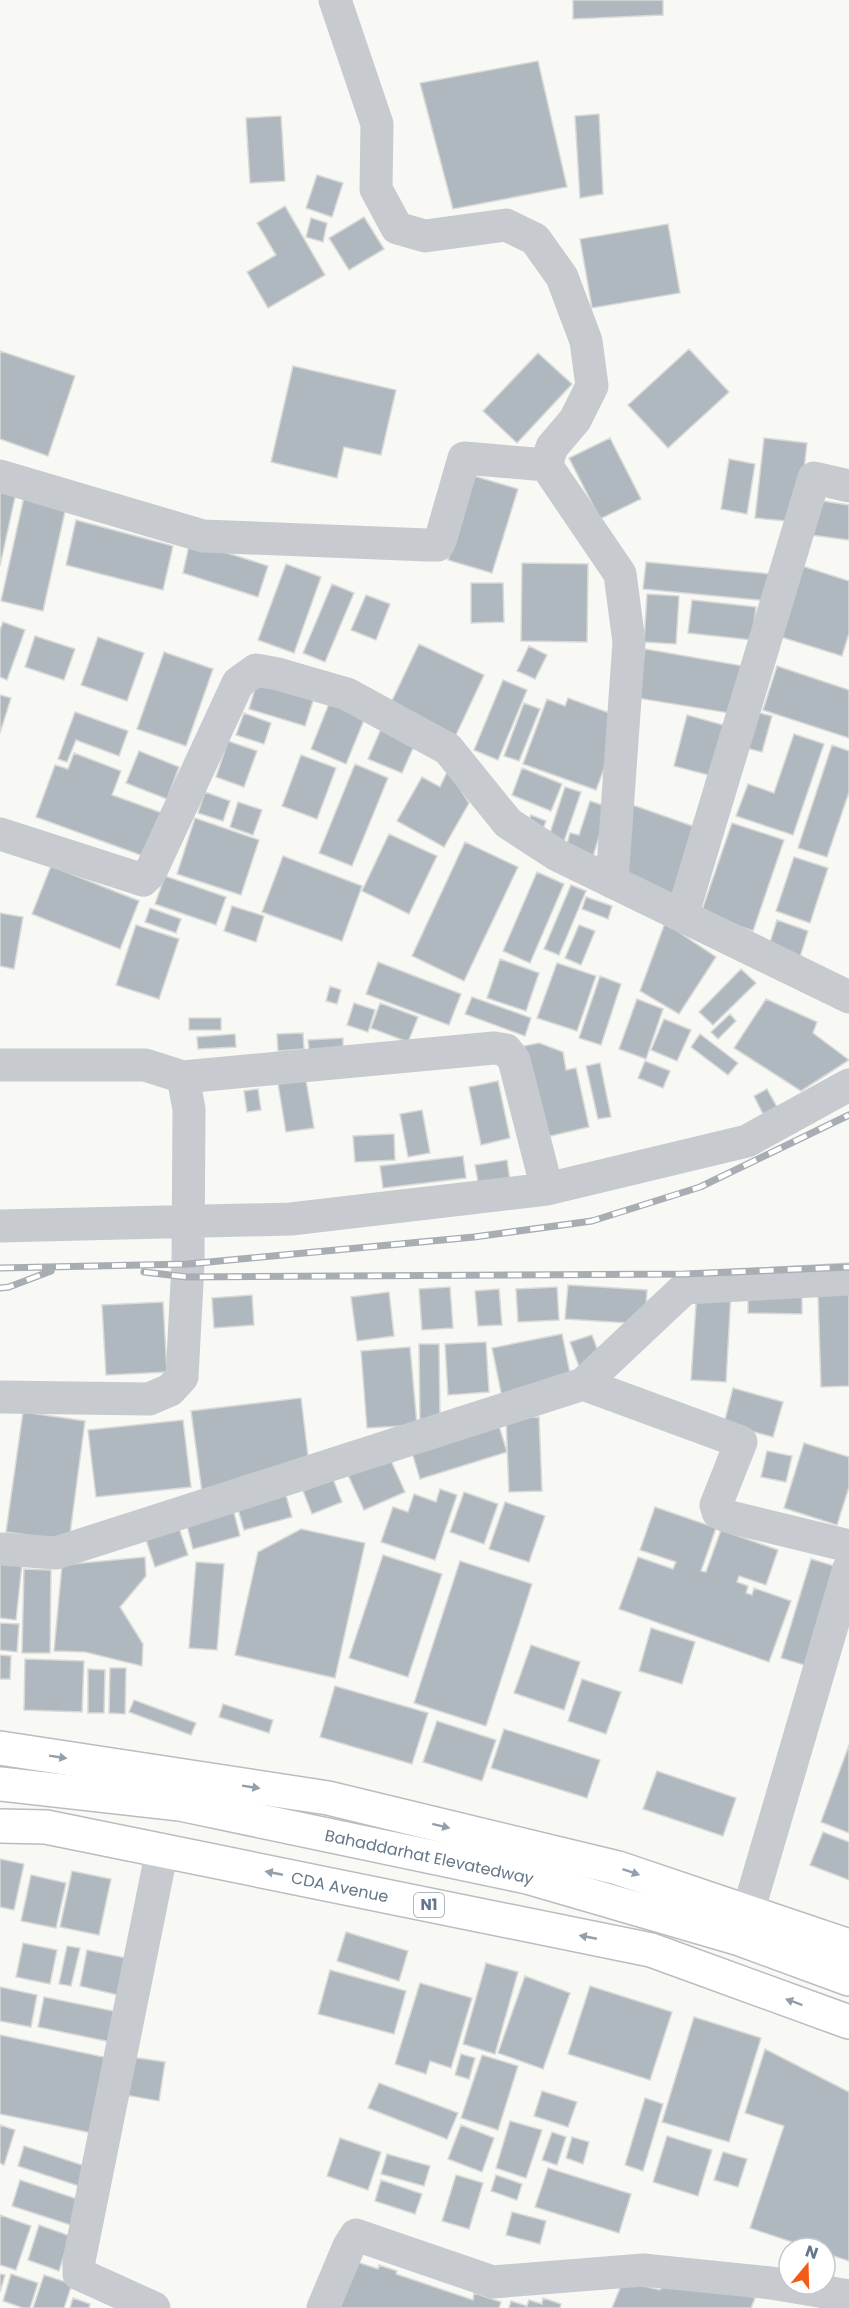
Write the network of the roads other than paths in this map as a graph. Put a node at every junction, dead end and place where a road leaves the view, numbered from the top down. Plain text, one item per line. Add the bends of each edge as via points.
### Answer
1 (335, 0) edge
2 (546, 465) junction
3 (0, 476) edge
4 (849, 486) edge
5 (0, 834) edge
6 (612, 882) junction
7 (682, 916) junction
8 (849, 997) edge
9 (0, 1065) edge
10 (183, 1077) junction
11 (849, 1085) edge
12 (547, 1189) junction
13 (188, 1223) junction
14 (0, 1226) edge
15 (849, 1279) edge
16 (584, 1384) junction
17 (0, 1397) edge
18 (849, 1546) edge
19 (0, 1549) edge
20 (849, 1568) edge
21 (0, 1748) edge
22 (0, 1784) edge
23 (0, 1804) edge
24 (0, 1826) edge
25 (162, 1850) junction
26 (747, 1912) junction
27 (849, 1946) edge
28 (849, 1979) edge
29 (849, 1996) edge
30 (849, 2022) edge
31 (767, 2296) edge
32 (849, 2296) edge
33 (154, 2308) edge
34 (323, 2308) edge

1 - 2 street via 377,124 376,189 397,228 425,236 506,225 535,238 562,277 586,341 592,386 575,420 552,447
2 - 3 street via 464,458 441,538 438,544 427,545 203,536
2 - 6 street via 620,574 629,642
4 - 7 street via 814,478
5 - 6 street via 143,880 150,873 238,683 256,670 347,694 448,749 508,823 557,855
6 - 7 street
7 - 8 street
9 - 10 street via 145,1065
10 - 12 street via 506,1050 514,1060
10 - 13 street via 189,1109
11 - 12 street via 747,1141
12 - 13 street via 291,1219
13 - 14 street
13 - 17 street via 182,1377 170,1390 149,1399
15 - 16 street via 685,1288
16 - 18 street via 741,1442 716,1505 718,1512
16 - 19 street via 56,1553
20 - 26 street
21 -> 26 highway via 328,1798 618,1868
22 - 28 highway, Bahaddarhat Elevatedway via 180,1804 527,1877 740,1940
23 - 29 highway, Bahaddarhat Elevatedway via 190,1825 537,1898 750,1960
24 - 25 highway, CDA Avenue / N1 via 46,1827
30 -> 25 highway, CDA Avenue / N1 via 651,1950
25 - 33 street via 78,2274
26 - 27 highway
31 - 32 street
31 - 34 street via 644,2270 493,2282 356,2235

